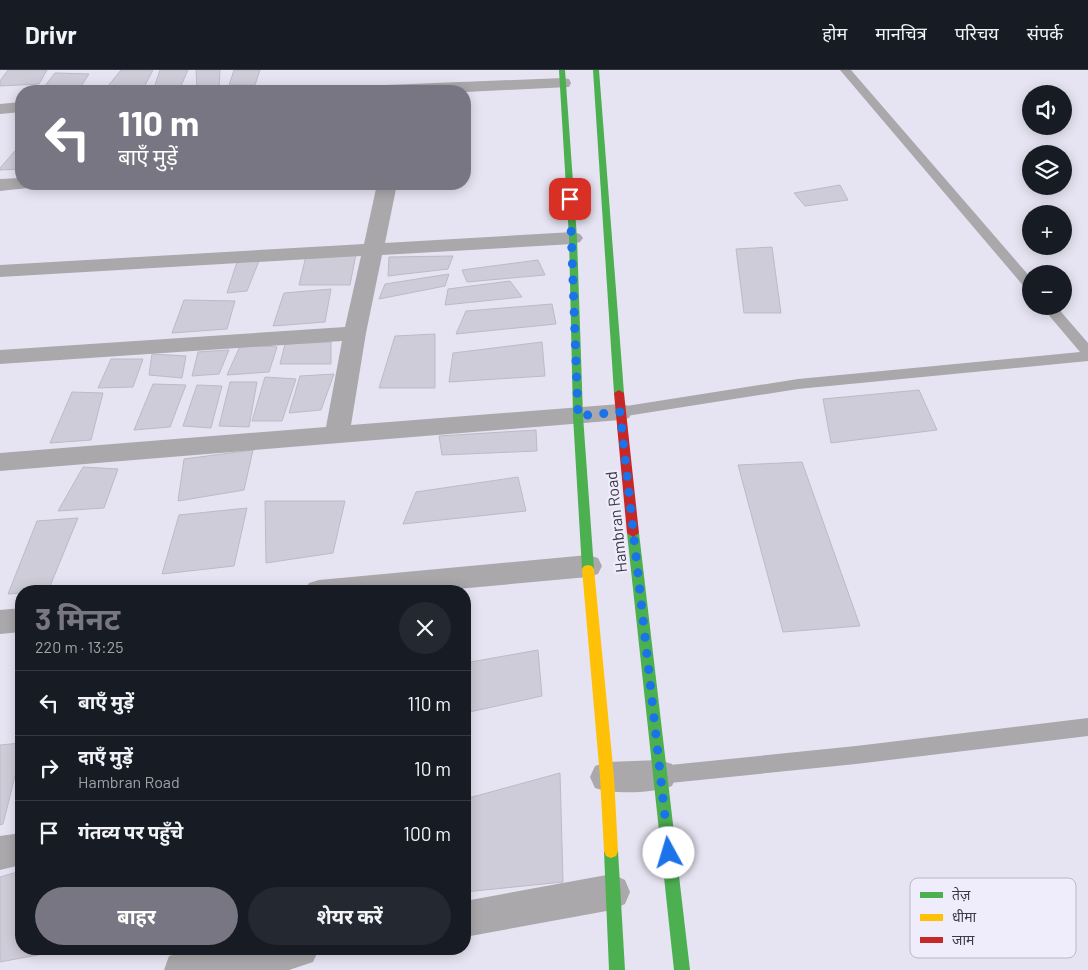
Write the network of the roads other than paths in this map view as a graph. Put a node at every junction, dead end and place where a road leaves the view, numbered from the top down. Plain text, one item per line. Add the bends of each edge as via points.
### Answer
1 (596, 70) edge
2 (845, 70) edge
3 (563, 77) edge
4 (467, 85) edge
5 (15, 108) edge
6 (0, 109) edge
7 (15, 184) edge
8 (0, 185) edge
9 (386, 190) edge
10 (572, 238) junction
11 (372, 248) junction
12 (0, 271) edge
13 (1022, 276) edge
14 (1056, 315) edge
15 (355, 333) junction
16 (1088, 354) edge
17 (0, 357) edge
18 (620, 412) junction
19 (578, 416) junction
20 (337, 436) junction
21 (0, 462) edge
22 (588, 566) junction
23 (384, 585) edge
24 (15, 621) edge
25 (0, 622) edge
26 (1088, 727) edge
27 (660, 775) junction
28 (607, 777) junction
29 (15, 850) edge
30 (0, 853) edge
31 (612, 892) junction
32 (471, 918) edge
33 (260, 955) edge
34 (199, 964) edge
35 (617, 970) edge
36 (682, 970) edge

1 - 18 main road, Hambran Road
2 - 13 lane
3 - 4 street
3 - 10 main road, Hambran Road
5 - 6 street
7 - 8 street
9 - 11 street
10 - 11 street
10 - 19 main road, Hambran Road
11 - 12 street
11 - 15 street
14 - 16 lane
15 - 17 street
15 - 20 street
16 - 18 lane via 798,384
18 - 19 street
18 - 27 main road, Hambran Road
19 - 20 street
19 - 22 main road, Hambran Road
20 - 21 street
22 - 23 street
22 - 28 main road, Hambran Road
24 - 25 street
26 - 27 lane
27 - 28 street
27 - 36 main road, Hambran Road
28 - 31 main road, Hambran Road
29 - 30 street
31 - 32 street
31 - 35 main road, Hambran Road
33 - 34 street

